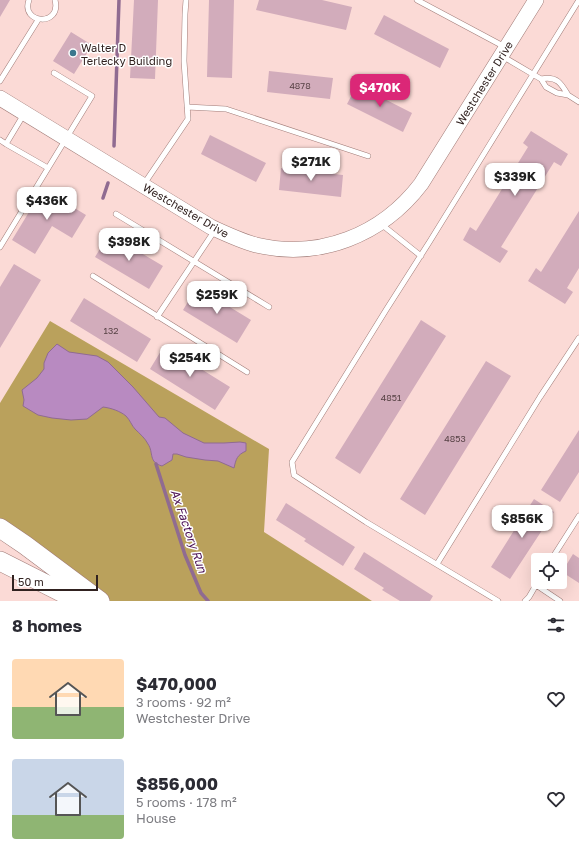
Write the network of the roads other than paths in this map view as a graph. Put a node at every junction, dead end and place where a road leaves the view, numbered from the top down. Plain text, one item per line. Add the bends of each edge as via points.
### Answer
1 (29, 0) edge
2 (60, 0) edge
3 (186, 0) edge
4 (417, 0) edge
5 (536, 0) edge
6 (579, 0) edge
7 (56, 2) edge
8 (38, 20) junction
9 (504, 52) junction
10 (54, 73) dead end
11 (532, 74) junction
12 (541, 79) junction
13 (0, 81) edge
14 (568, 96) junction
15 (0, 98) edge
16 (579, 102) edge
17 (187, 107) junction
18 (25, 113) junction
19 (66, 138) junction
20 (0, 140) edge
21 (6, 144) junction
22 (368, 156) dead end
23 (48, 168) junction
24 (143, 185) junction
25 (116, 214) dead end
26 (380, 223) junction
27 (216, 229) junction
28 (0, 246) edge
29 (421, 256) junction
30 (194, 262) junction
31 (93, 276) dead end
32 (269, 307) dead end
33 (157, 317) junction
34 (579, 338) edge
35 (246, 372) dead end
36 (579, 516) edge
37 (0, 528) edge
38 (555, 553) edge
39 (0, 560) edge
40 (437, 564) junction
41 (534, 589) edge
42 (545, 589) edge
43 (78, 601) edge
44 (100, 601) edge
45 (498, 601) edge
46 (525, 601) edge
47 (560, 601) edge

1 - 8 lane via 30,14
2 - 7 lane
3 - 17 lane via 184,62
4 - 9 lane
5 - 9 street, Westchester Drive
6 - 11 lane
7 - 8 lane via 53,15
8 - 13 lane
9 - 11 lane
9 - 26 street, Westchester Drive via 420,184 405,203
10 - 19 lane via 92,96
11 - 12 lane
11 - 29 lane
12 - 14 lane via 557,93
12 - 14 lane via 555,80 562,85
14 - 16 lane
15 - 18 street, Westchester Drive
17 - 22 lane via 226,109
17 - 24 lane via 188,119
18 - 19 street, Westchester Drive
18 - 21 lane
19 - 23 lane
19 - 24 street, Westchester Drive
20 - 21 lane
21 - 23 lane
23 - 28 lane
24 - 27 street, Westchester Drive
25 - 30 lane
26 - 27 street, Westchester Drive via 342,241 309,249 256,245
26 - 29 lane
27 - 30 lane
29 - 40 lane via 292,462 294,475 308,485
30 - 32 lane
30 - 33 lane
31 - 33 lane
33 - 35 lane
34 - 40 lane
36 - 38 lane
37 - 44 highway
39 - 43 highway
40 - 45 lane
41 - 46 lane
42 - 47 lane

